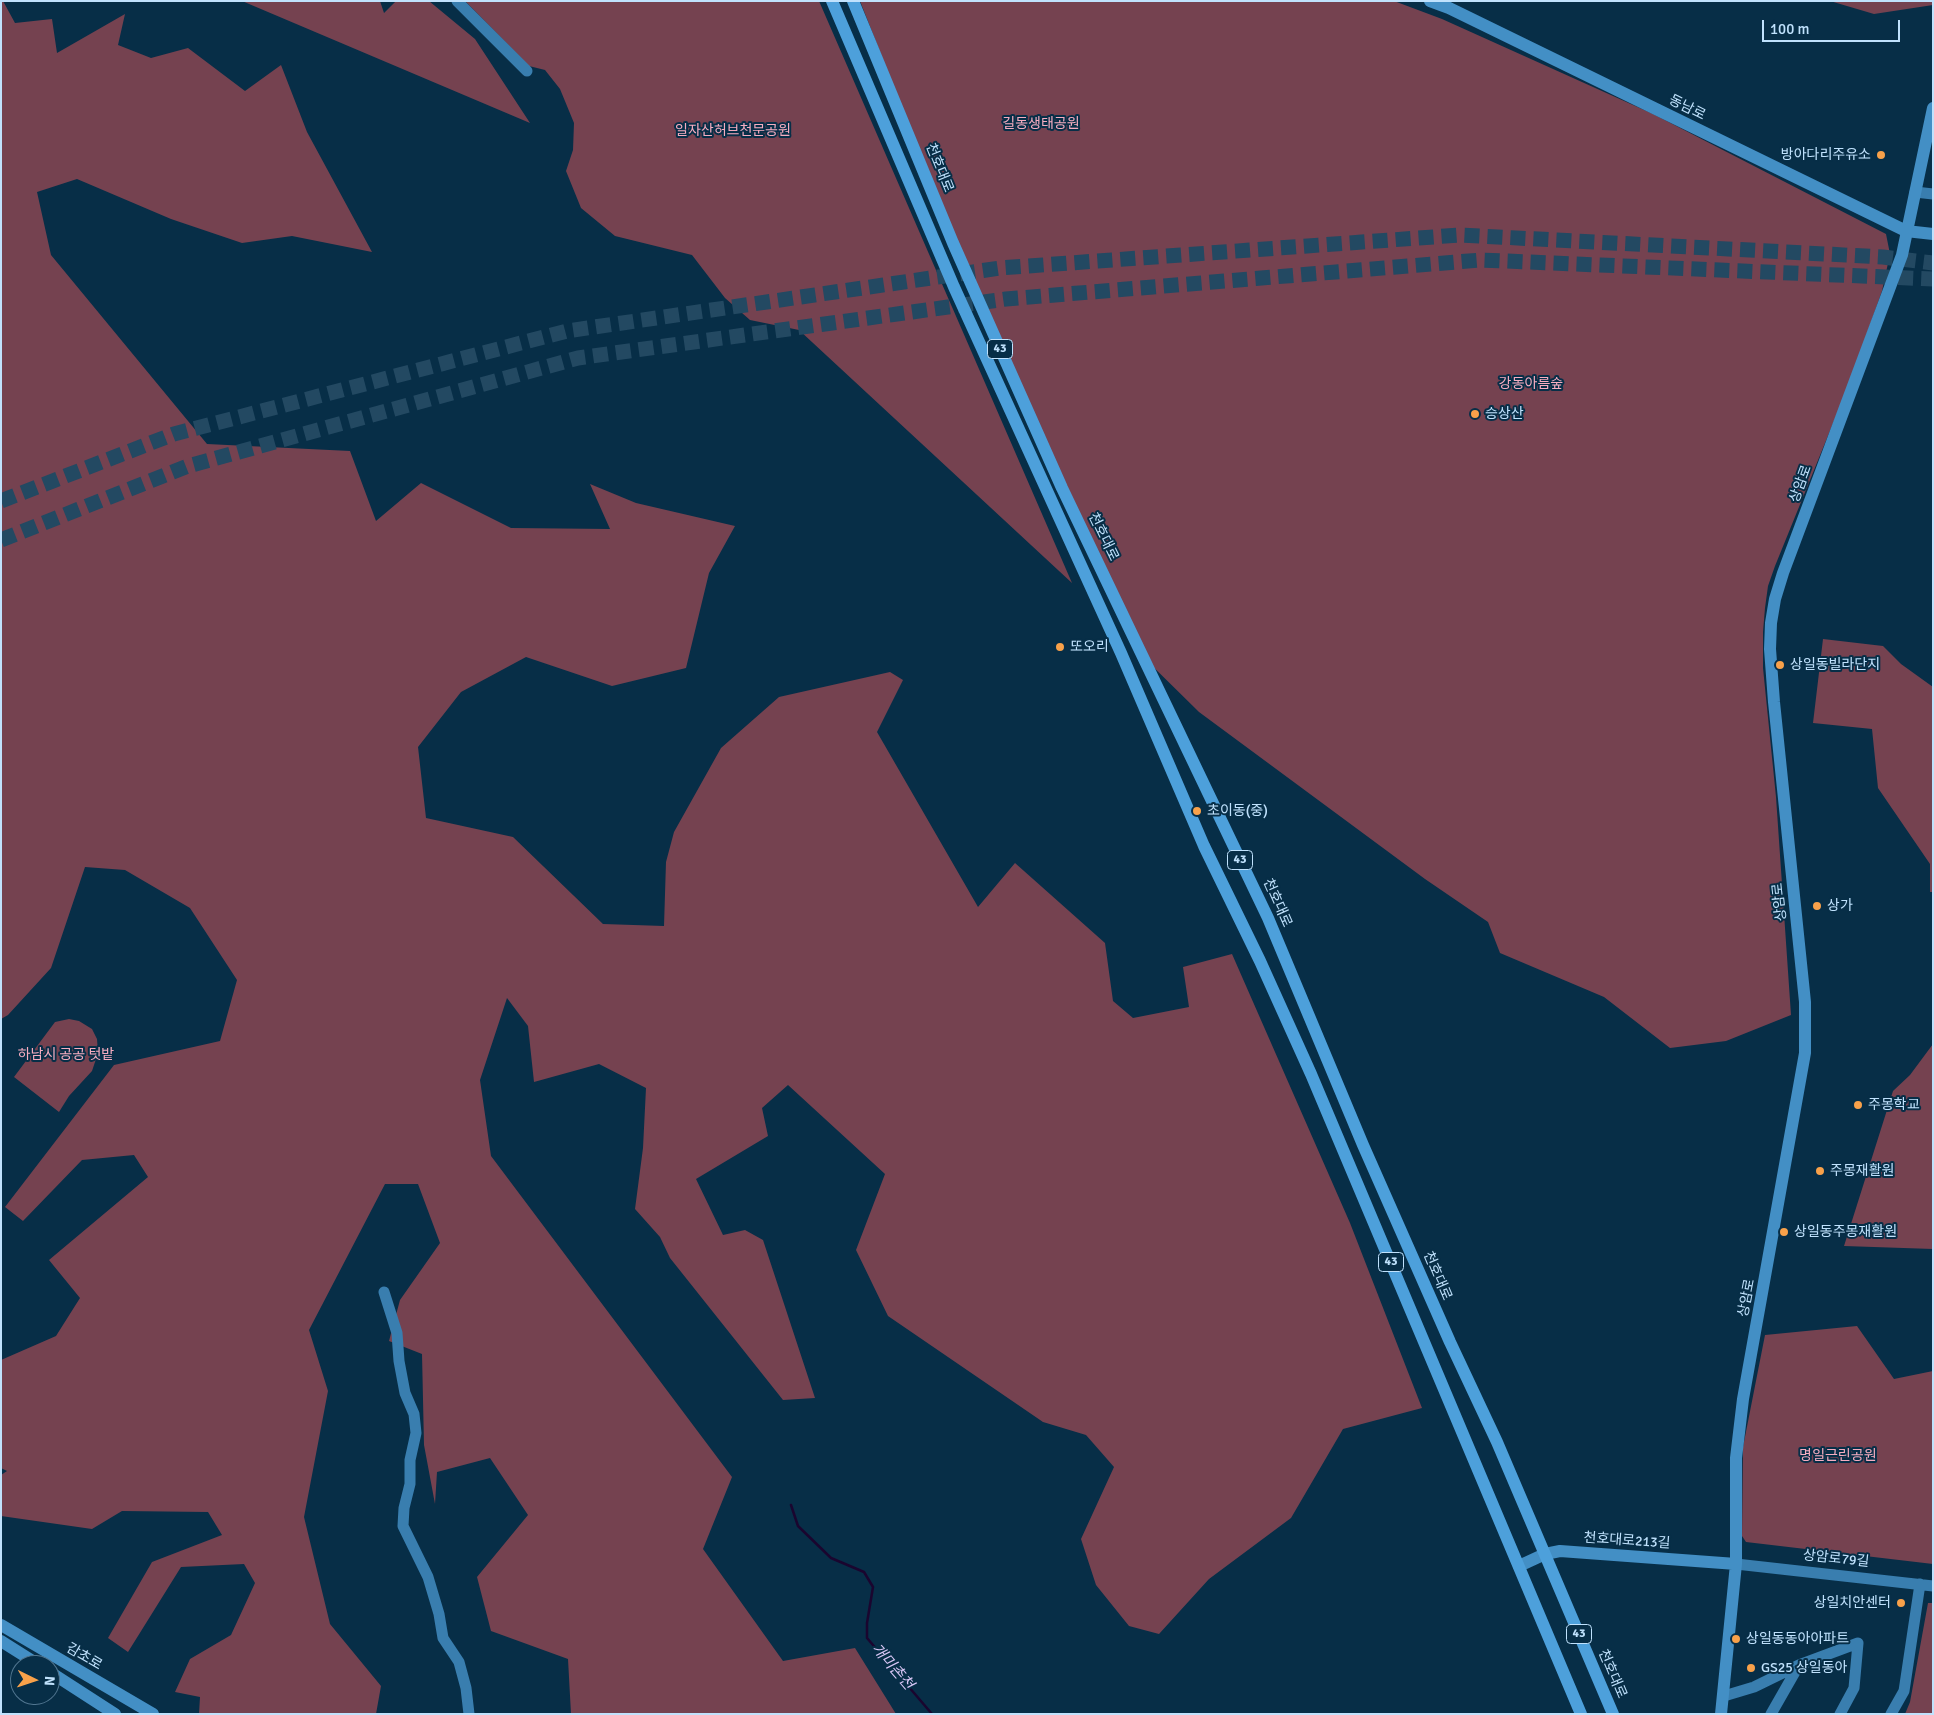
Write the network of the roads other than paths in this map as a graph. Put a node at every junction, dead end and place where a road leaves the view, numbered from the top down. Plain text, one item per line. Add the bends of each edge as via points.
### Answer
1 (457, 1) edge
2 (832, 1) edge
3 (853, 1) edge
4 (1430, 1) edge
5 (527, 71) dead end
6 (1933, 108) edge
7 (1915, 192) junction
8 (1933, 194) edge
9 (1906, 231) junction
10 (1933, 234) edge
11 (384, 1292) dead end
12 (1545, 1554) junction
13 (1736, 1564) junction
14 (1519, 1566) junction
15 (1920, 1584) junction
16 (1933, 1586) edge
17 (1, 1625) edge
18 (1, 1641) edge
19 (24, 1655) edge
20 (1799, 1665) junction
21 (60, 1678) edge
22 (1724, 1696) junction
23 (1774, 1713) edge
24 (115, 1714) edge
25 (153, 1714) edge
26 (469, 1714) edge
27 (1581, 1714) edge
28 (1613, 1714) edge
29 (1721, 1714) edge
30 (1840, 1714) edge
31 (1890, 1714) edge

1 - 5 street
2 - 14 main road, 43 via 954,287 1121,654 1204,846 1311,1074
3 - 12 main road, 천호대로 / 43 via 1003,357 1062,488 1268,918 1363,1145
4 - 9 main road, 동남로
6 - 7 main road, 상암로
7 - 8 street
7 - 9 main road, 상암로
9 - 10 main road, 동남로
9 - 13 main road, 상암로 via 1902,255 1783,574 1771,624 1774,702 1806,1031 1801,1085 1743,1398 1736,1458
11 - 26 street via 397,1333 399,1361 416,1433 403,1526 428,1577 442,1638 459,1662
12 - 13 main road, 천호대로213길 via 1560,1552
12 - 14 main road, 천호대로213길
12 - 28 main road, 천호대로 / 43
13 - 15 street, 상암로79길
13 - 22 main road, 상암로
14 - 27 main road, 43
15 - 16 street, 상암로79길
15 - 31 street via 1906,1685
17 - 25 main road, 감초로
18 - 19 main road
20 - 22 street via 1754,1687
20 - 23 street
20 - 30 street via 1858,1643 1854,1688
21 - 24 main road
22 - 29 main road, 상암로

